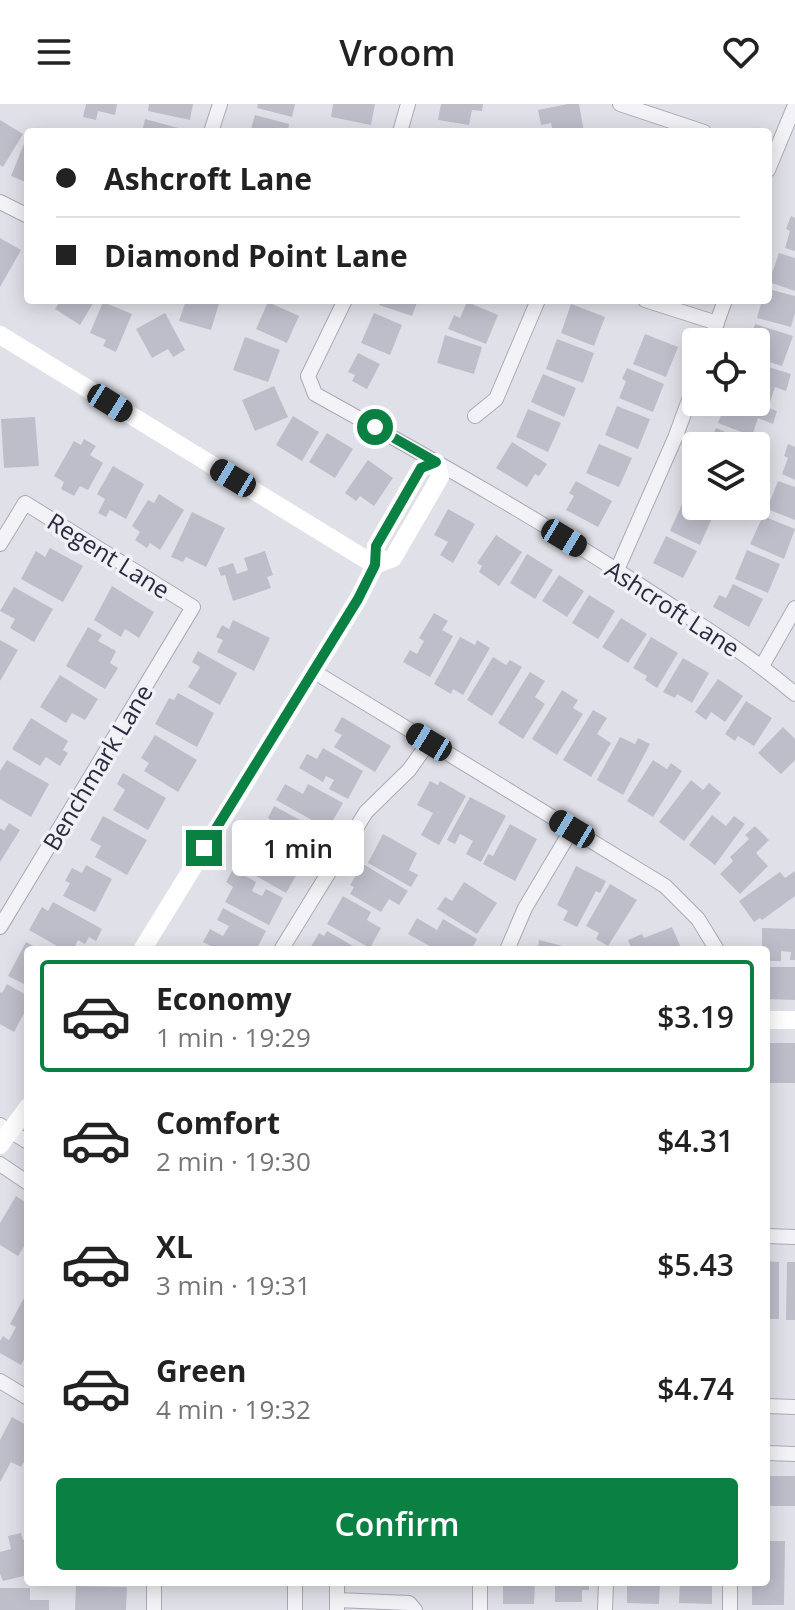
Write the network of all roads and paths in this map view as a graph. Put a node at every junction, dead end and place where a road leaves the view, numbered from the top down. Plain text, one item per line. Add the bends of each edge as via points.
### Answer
1 (220, 104) edge
2 (408, 104) edge
3 (620, 104) edge
4 (795, 105) edge
5 (212, 128) edge
6 (401, 128) edge
7 (692, 128) edge
8 (772, 151) edge
9 (0, 202) edge
10 (24, 214) edge
11 (343, 304) edge
12 (536, 304) edge
13 (658, 304) edge
14 (724, 304) edge
15 (717, 323) junction
16 (715, 328) edge
17 (0, 335) edge
18 (475, 416) dead end
19 (683, 416) edge
20 (436, 462) junction
21 (0, 544) edge
22 (375, 565) junction
23 (617, 570) junction
24 (193, 607) joint
25 (795, 608) edge
26 (762, 666) junction
27 (313, 671) junction
28 (795, 694) edge
29 (429, 742) junction
30 (572, 829) junction
31 (0, 927) edge
32 (144, 946) edge
33 (283, 946) edge
34 (509, 946) edge
35 (715, 946) edge
36 (770, 1020) edge
37 (795, 1020) edge
38 (24, 1111) edge
39 (3, 1133) edge
40 (24, 1141) edge
41 (0, 1164) edge
42 (24, 1180) edge
43 (770, 1236) edge
44 (795, 1237) edge
45 (2, 1385) edge
46 (24, 1396) edge
47 (770, 1406) edge
48 (795, 1407) edge
49 (770, 1453) edge
50 (795, 1454) edge
51 (154, 1586) edge
52 (295, 1586) edge
53 (480, 1586) edge
54 (606, 1586) edge
55 (730, 1586) edge
56 (337, 1605) edge
57 (395, 1606) edge
58 (154, 1610) edge
59 (295, 1610) edge
60 (415, 1610) edge
61 (480, 1610) edge
62 (605, 1610) edge
63 (730, 1610) edge

1 - 5 street
2 - 6 street
3 - 7 street
4 - 8 street
9 - 10 street
11 - 20 street, Ashcroft Lane via 308,376 315,394
12 - 18 street via 496,399
13 - 15 street
14 - 15 street
15 - 16 street
17 - 22 street
19 - 23 street
20 - 22 street via 440,477 393,558
20 - 23 street, Ashcroft Lane
21 - 24 street, Regent Lane via 25,503
22 - 27 street
23 - 26 street, Ashcroft Lane
24 - 31 street, Benchmark Lane
25 - 26 street
26 - 28 street, Ashcroft Lane
27 - 29 street
27 - 32 street
29 - 30 street
29 - 33 street via 366,812
30 - 34 street
30 - 35 street via 677,896
36 - 37 street
38 - 39 street
39 - 40 street
41 - 42 street
43 - 44 street
45 - 46 street
47 - 48 street
49 - 50 street
51 - 58 street
52 - 59 street
53 - 61 street
54 - 62 street
55 - 63 street
56 - 57 street
57 - 60 street via 409,1603

